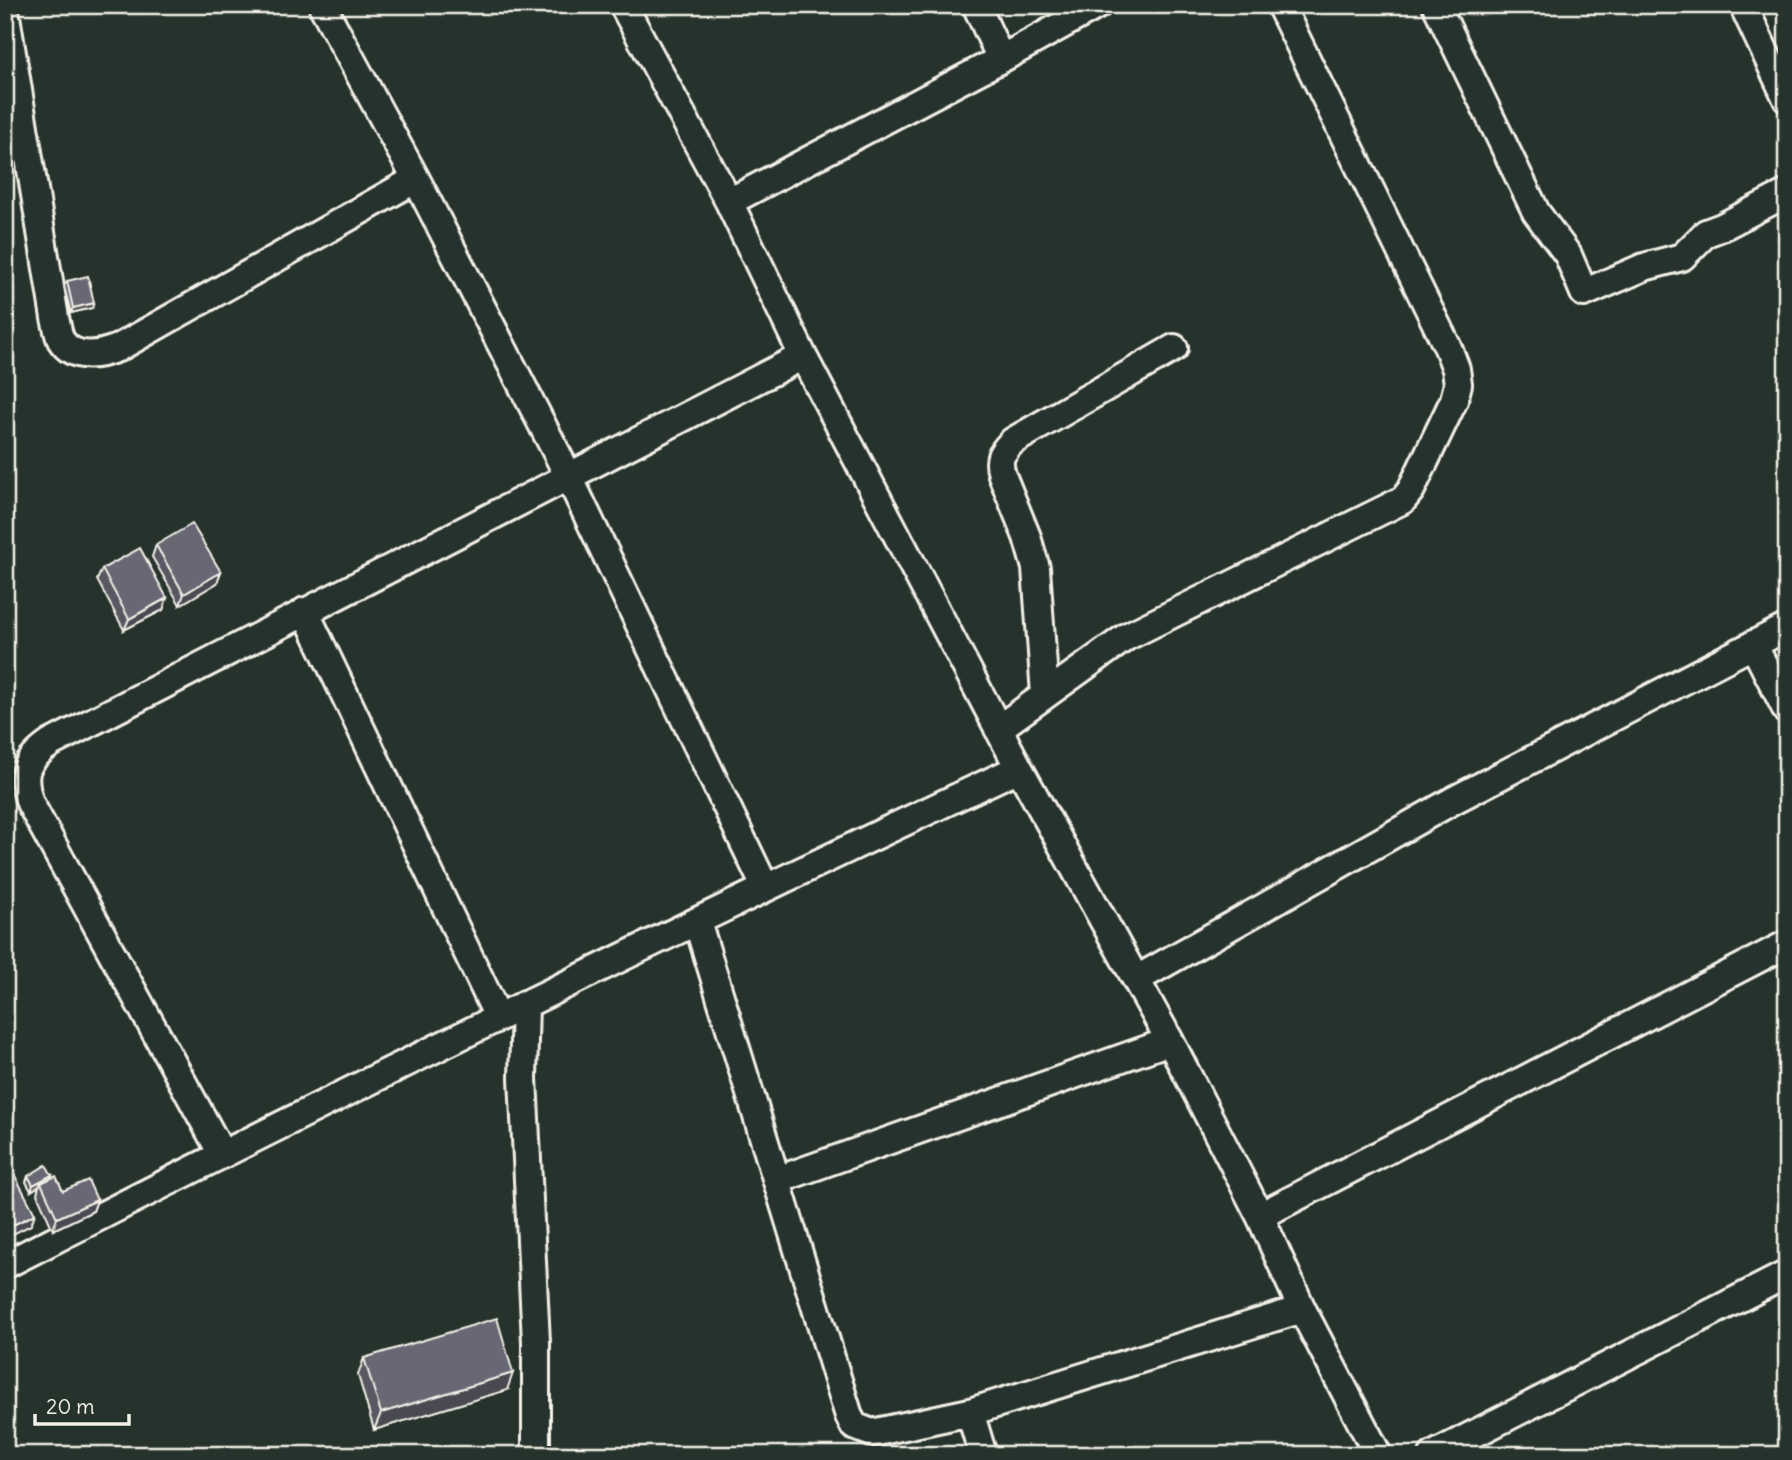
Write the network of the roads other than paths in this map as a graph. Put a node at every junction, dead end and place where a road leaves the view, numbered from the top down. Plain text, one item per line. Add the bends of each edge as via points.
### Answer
1 (322, 5) edge
2 (624, 5) edge
3 (976, 5) edge
4 (1098, 5) edge
5 (1280, 5) edge
6 (1436, 5) edge
7 (1743, 5) edge
8 (6, 15) edge
9 (1001, 59) junction
10 (1787, 99) edge
11 (416, 179) junction
12 (1787, 193) edge
13 (729, 202) junction
14 (1174, 348) dead end
15 (803, 356) junction
16 (568, 475) junction
17 (305, 611) junction
18 (1787, 627) edge
19 (1753, 644) junction
20 (1045, 695) junction
21 (1787, 711) edge
22 (998, 729) junction
23 (1019, 768) junction
24 (765, 887) junction
25 (696, 921) junction
26 (1787, 944) edge
27 (1137, 979) junction
28 (525, 1004) junction
29 (498, 1017) junction
30 (1170, 1041) junction
31 (222, 1154) junction
32 (777, 1180) junction
33 (1260, 1216) junction
34 (5, 1265) edge
35 (1787, 1274) edge
36 (1302, 1309) junction
37 (970, 1412) junction
38 (536, 1455) edge
39 (983, 1455) edge
40 (1378, 1455) edge
41 (1433, 1455) edge

1 - 11 street
2 - 13 street
3 - 9 street
4 - 9 street
5 - 20 street via 1448,348 1458,376 1454,400 1403,500 1126,637
6 - 12 street via 1536,212 1568,255 1584,293 1644,267 1682,257 1706,233
7 - 10 street
8 - 11 street via 55,318 61,340 81,354 99,355 118,348
9 - 13 street
11 - 16 street
13 - 15 street
14 - 20 street via 1013,441 1001,453 1002,475 1036,568
15 - 16 street
15 - 22 street
16 - 17 street
16 - 24 street
17 - 29 street
17 - 31 street via 51,743 36,753 25,771 30,803
18 - 19 street
19 - 21 street
19 - 27 street via 1454,800
20 - 22 street
22 - 23 street
23 - 24 street
23 - 27 street
24 - 25 street
25 - 28 street
25 - 32 street
26 - 33 street
27 - 30 street
28 - 29 street
28 - 38 street via 523,1078 536,1342
29 - 31 street
30 - 32 street
30 - 33 street
31 - 34 street
32 - 37 street via 855,1426 872,1433
33 - 36 street
35 - 41 street
36 - 37 street
36 - 40 street
37 - 39 street

